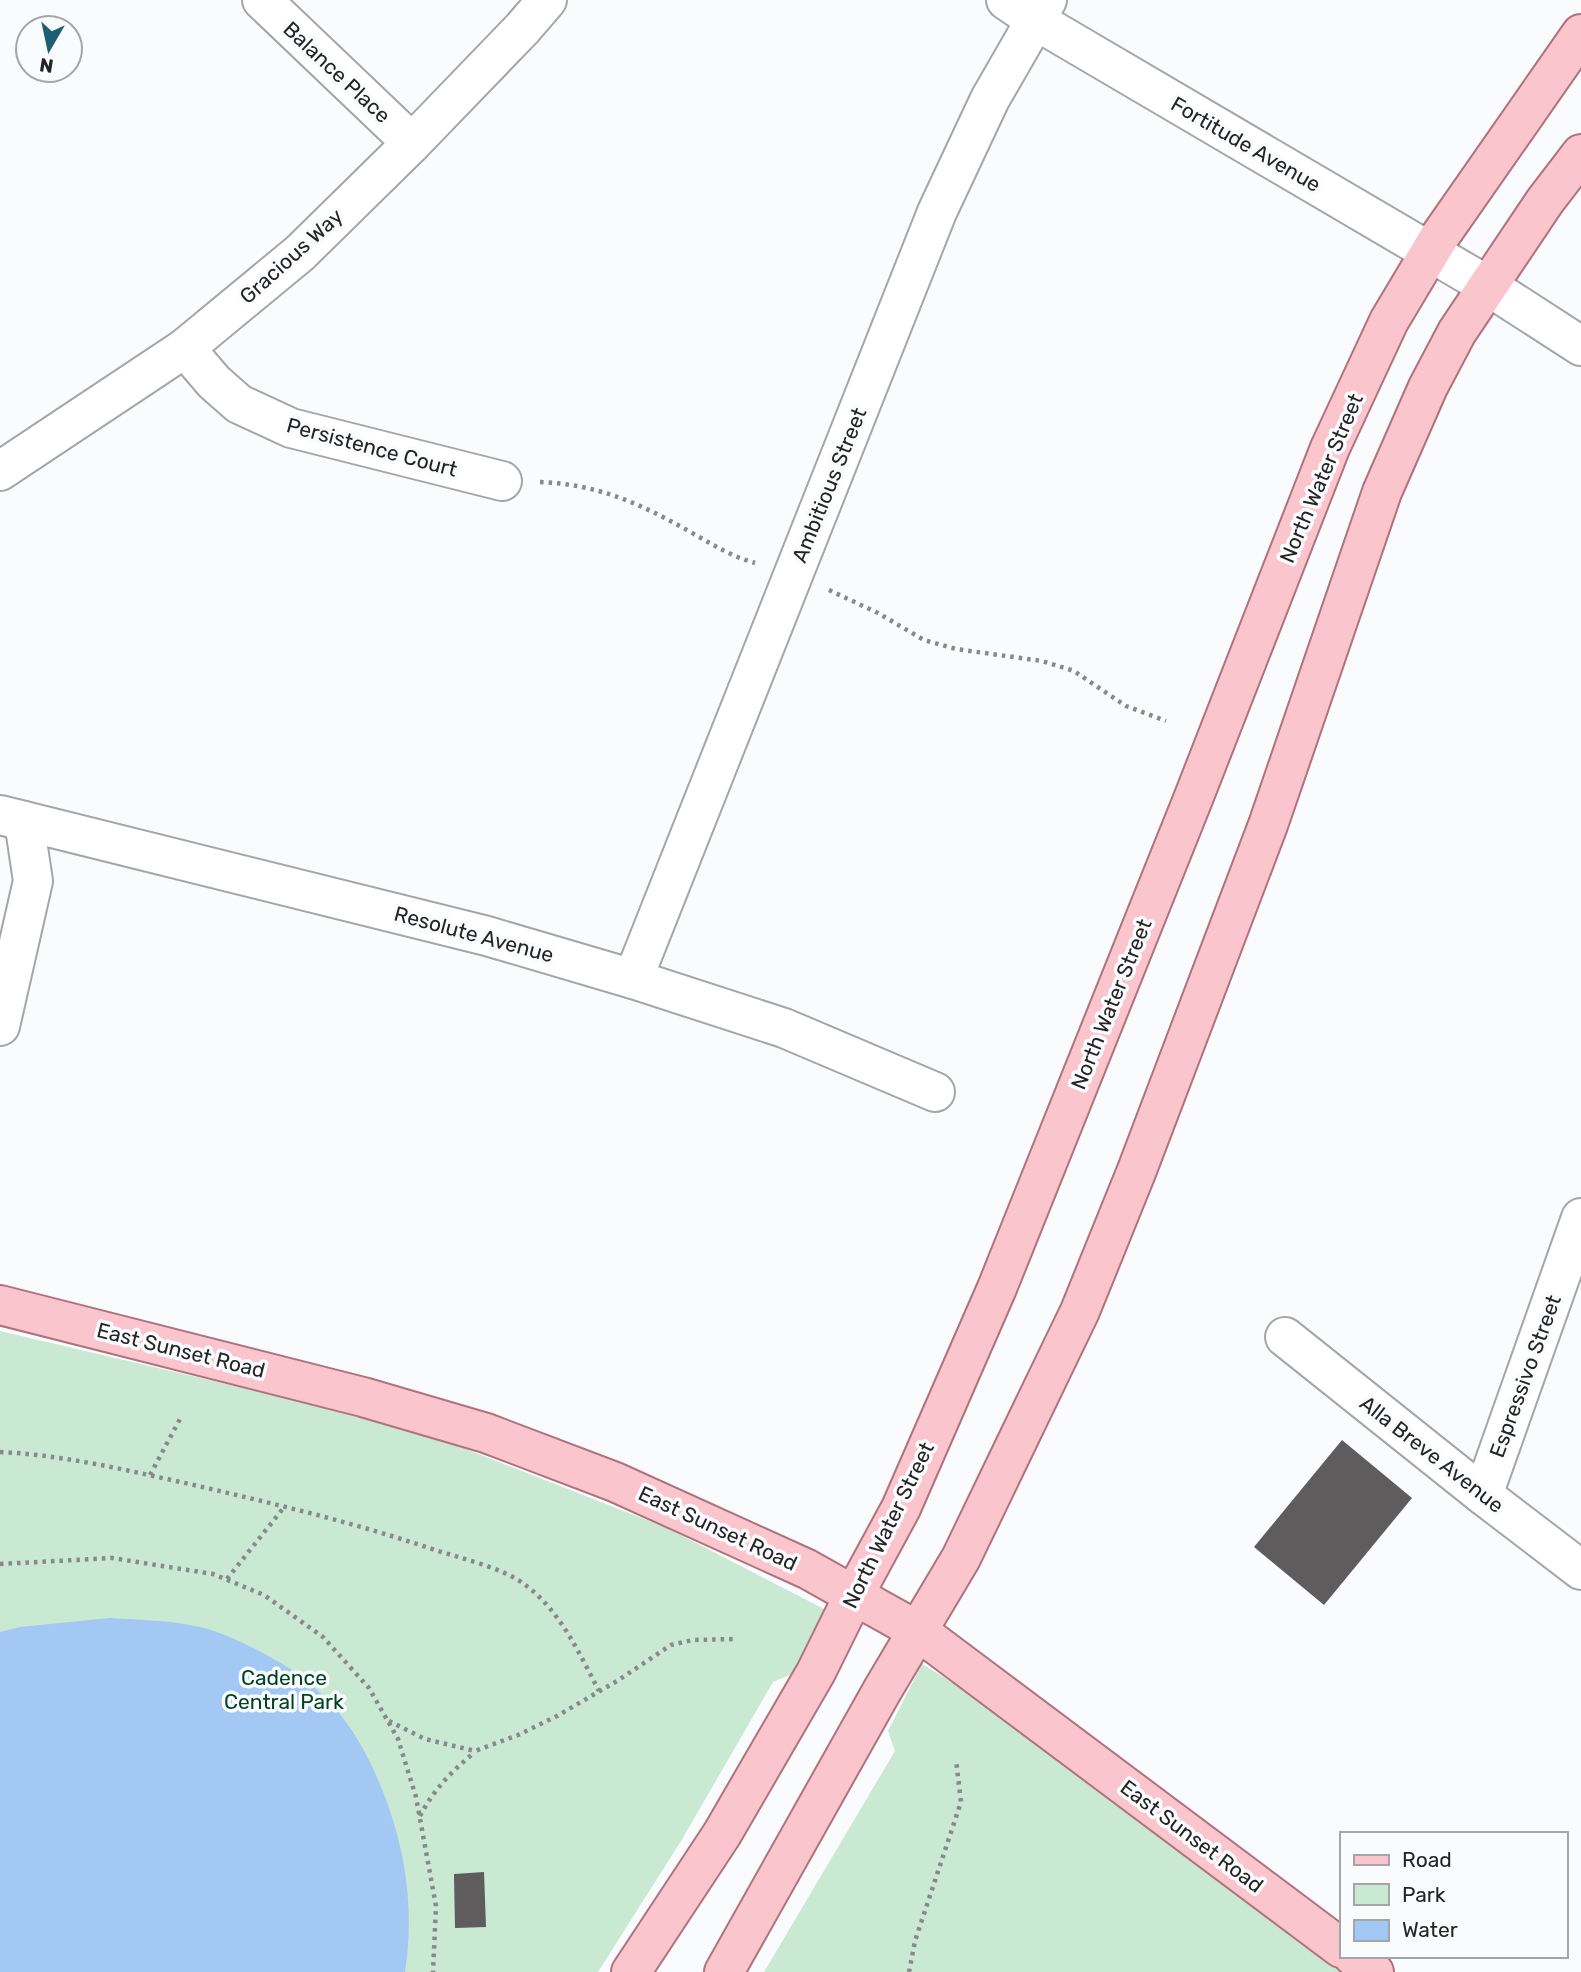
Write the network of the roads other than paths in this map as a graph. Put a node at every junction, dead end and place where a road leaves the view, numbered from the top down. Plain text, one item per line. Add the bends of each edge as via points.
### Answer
1 (262, 0) edge
2 (547, 0) edge
3 (1029, 7) edge
4 (1581, 34) edge
5 (412, 143) junction
6 (1581, 154) edge
7 (1430, 252) junction
8 (1488, 286) junction
9 (1581, 346) edge
10 (185, 348) junction
11 (0, 471) edge
12 (502, 481) road end
13 (12, 818) edge
14 (0, 852) edge
15 (633, 979) junction
16 (0, 1026) edge
17 (935, 1092) dead end
18 (1581, 1218) edge
19 (0, 1305) edge
20 (1285, 1338) dead end
21 (1483, 1495) junction
22 (1581, 1570) edge
23 (855, 1593) junction
24 (918, 1631) junction
25 (1340, 1947) edge
26 (1356, 1958) edge
27 (631, 1972) edge
28 (724, 1972) edge
29 (1374, 1972) edge

1 - 5 street, Balance Place
2 - 5 street, Gracious Way
3 - 7 street, Fortitude Avenue
3 - 15 street, Ambitious Street via 937,212
4 - 7 main road, North Water Street
5 - 10 street, Gracious Way via 300,253
6 - 8 main road
7 - 8 street, Fortitude Avenue
7 - 23 main road, North Water Street via 1389,321 1330,448 997,1288 901,1508
8 - 9 street, Fortitude Avenue
8 - 24 main road via 1428,387 1382,492 1268,825 1080,1311 961,1558
10 - 11 street, Gracious Way
10 - 12 street, Persistence Court via 239,404 291,428
13 - 14 street
13 - 15 street, Resolute Avenue via 474,933
13 - 16 street via 33,881
15 - 17 street, Resolute Avenue via 784,1028
18 - 21 street, Espressivo Street
19 - 23 main road, East Sunset Road via 486,1433 615,1482
20 - 21 street, Alla Breve Avenue
21 - 22 street, Alla Breve Avenue
23 - 24 main road, East Sunset Road
23 - 27 main road, North Water Street via 816,1672 722,1834
24 - 25 main road, East Sunset Road
24 - 28 main road
26 - 29 main road

